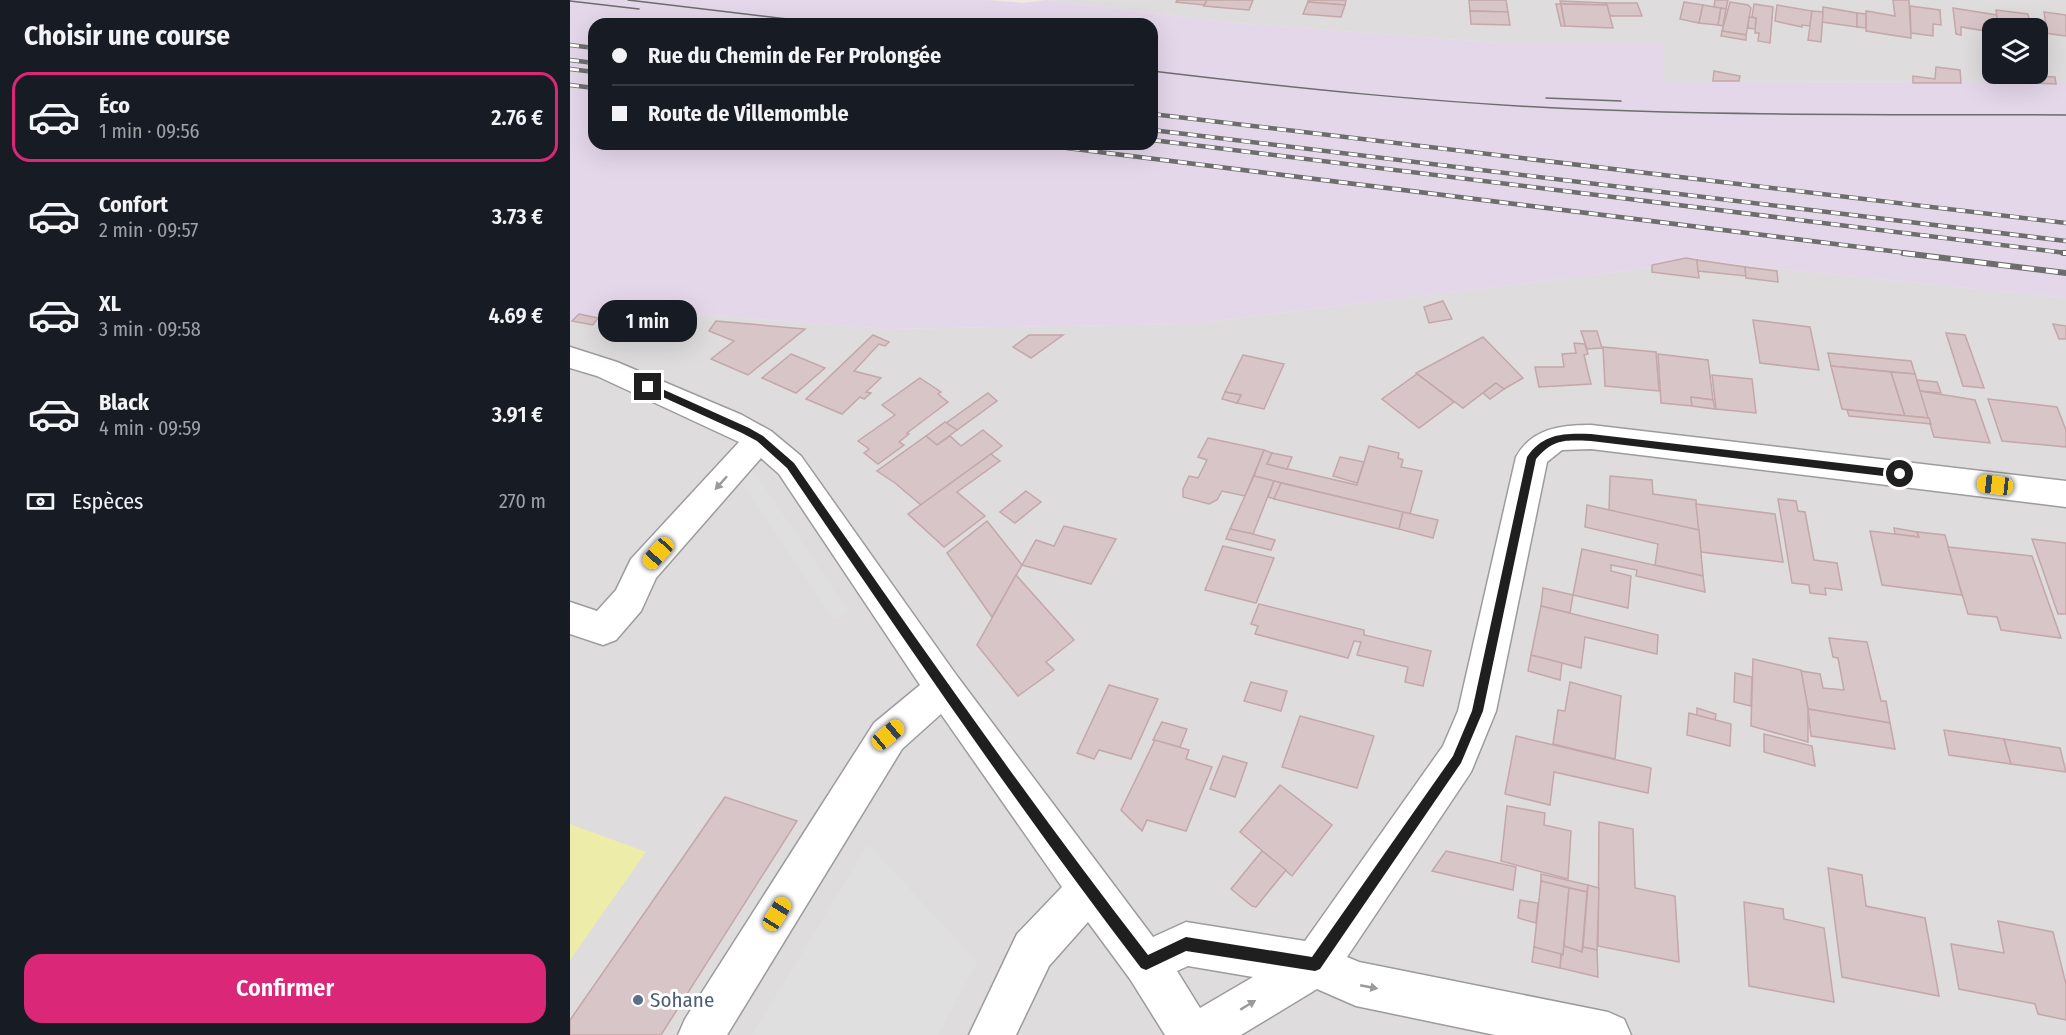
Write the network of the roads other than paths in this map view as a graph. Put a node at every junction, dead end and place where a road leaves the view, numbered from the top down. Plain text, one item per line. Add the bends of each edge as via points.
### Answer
1 (570, 357) edge
2 (760, 439) junction
3 (2066, 494) edge
4 (570, 618) edge
5 (944, 688) junction
6 (1089, 889) junction
7 (1146, 963) junction
8 (1315, 964) junction
9 (701, 1035) edge
10 (992, 1035) edge
11 (1191, 1035) edge
12 (1198, 1035) edge
13 (1608, 1035) edge

1 - 2 street via 607,369
2 -> 4 street via 643,569 629,600 603,628
2 - 5 street via 790,465
3 - 8 street via 1591,437 1561,437 1544,444 1532,457 1478,711 1457,759
5 - 6 street
5 - 9 street via 888,735
6 - 7 street
6 - 10 street via 1033,950
7 - 8 street via 1186,944
7 - 11 street
12 -> 8 street
8 -> 13 street via 1356,984

